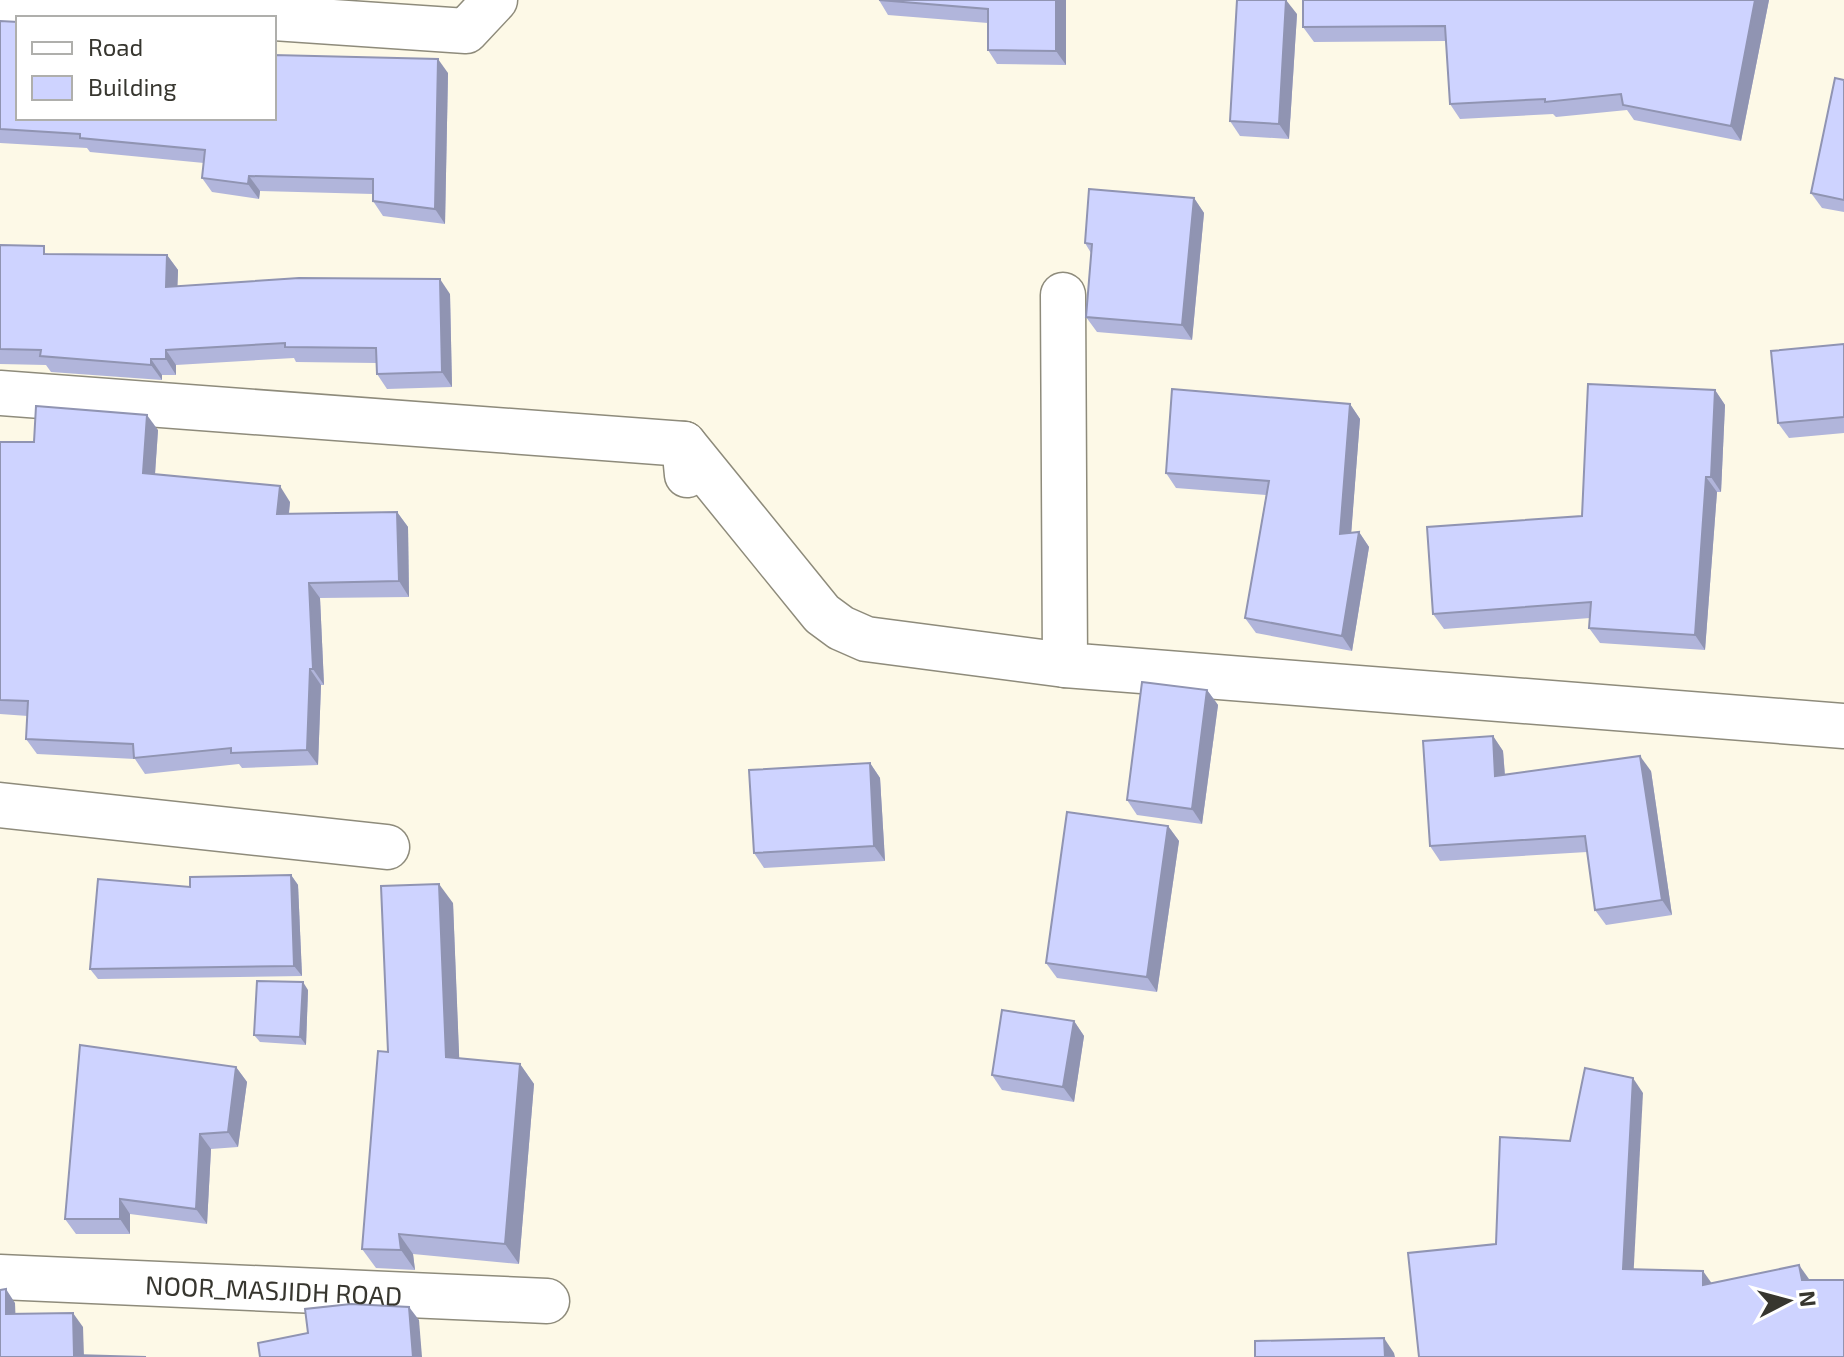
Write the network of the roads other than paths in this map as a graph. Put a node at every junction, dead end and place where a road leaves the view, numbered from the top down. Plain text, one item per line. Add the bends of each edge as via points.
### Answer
1 (495, 0) edge
2 (0, 1) edge
3 (236, 16) edge
4 (276, 18) edge
5 (1063, 295) dead end
6 (0, 393) edge
7 (1065, 665) junction
8 (1844, 726) edge
9 (0, 805) edge
10 (387, 847) dead end
11 (0, 1277) edge
12 (547, 1301) dead end

1 - 4 street via 466,31
2 - 3 street
5 - 7 street
6 - 7 street via 685,460 822,614 841,628 866,639
7 - 8 street
9 - 10 street
11 - 12 street, NOOR_MASJIDH ROAD

